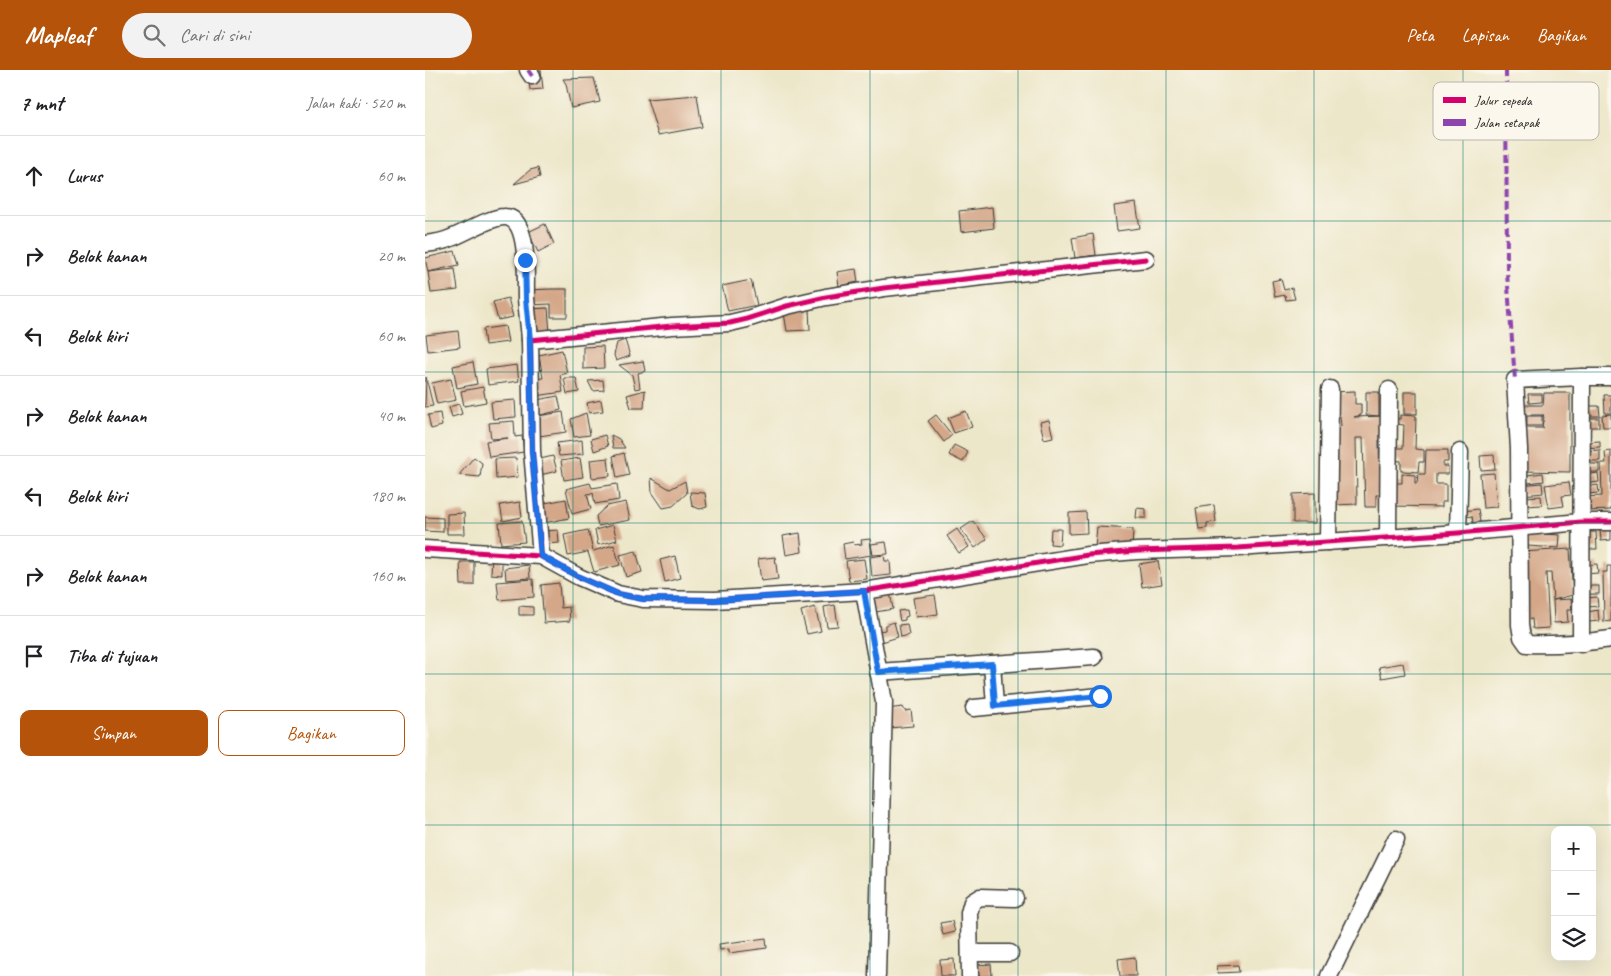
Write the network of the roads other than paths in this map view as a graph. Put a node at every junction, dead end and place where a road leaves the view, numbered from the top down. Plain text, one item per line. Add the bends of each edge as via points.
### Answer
1 (425, 244) edge
2 (1145, 259) dead end
3 (530, 340) junction
4 (1582, 377) junction
5 (1611, 377) edge
6 (1330, 389) dead end
7 (1389, 390) dead end
8 (1460, 452) dead end
9 (1581, 522) junction
10 (1611, 522) edge
11 (1519, 527) junction
12 (1458, 533) junction
13 (1388, 538) junction
14 (1328, 542) junction
15 (425, 549) edge
16 (541, 556) junction
17 (864, 591) junction
18 (1611, 639) edge
19 (1581, 644) junction
20 (1094, 657) dead end
21 (992, 664) junction
22 (878, 672) junction
23 (1100, 696) dead end
24 (995, 706) junction
25 (973, 708) dead end
26 (1396, 839) dead end
27 (1015, 898) dead end
28 (1010, 952) dead end
29 (970, 953) junction
30 (877, 976) edge
31 (970, 976) edge
32 (1329, 976) edge

1 - 3 street via 450,239 494,219 512,218 522,235
2 - 3 street via 884,288 787,306 730,323
3 - 16 street via 532,452
4 - 5 street
4 - 9 street
4 - 11 street via 1515,380
6 - 14 street
7 - 13 street
8 - 12 street
9 - 10 street
9 - 11 street
9 - 19 street
11 - 12 street
11 - 19 street via 1522,637 1527,644
12 - 13 street
13 - 14 street
14 - 17 street via 1088,555
15 - 16 street
16 - 17 street via 618,594 643,599 715,600
17 - 22 street
18 - 19 street
20 - 21 street
21 - 22 street
21 - 24 street
22 - 30 street via 884,702
23 - 24 street
24 - 25 street
26 - 32 street
27 - 29 street via 980,898 972,902 969,913
28 - 29 street
29 - 31 street

